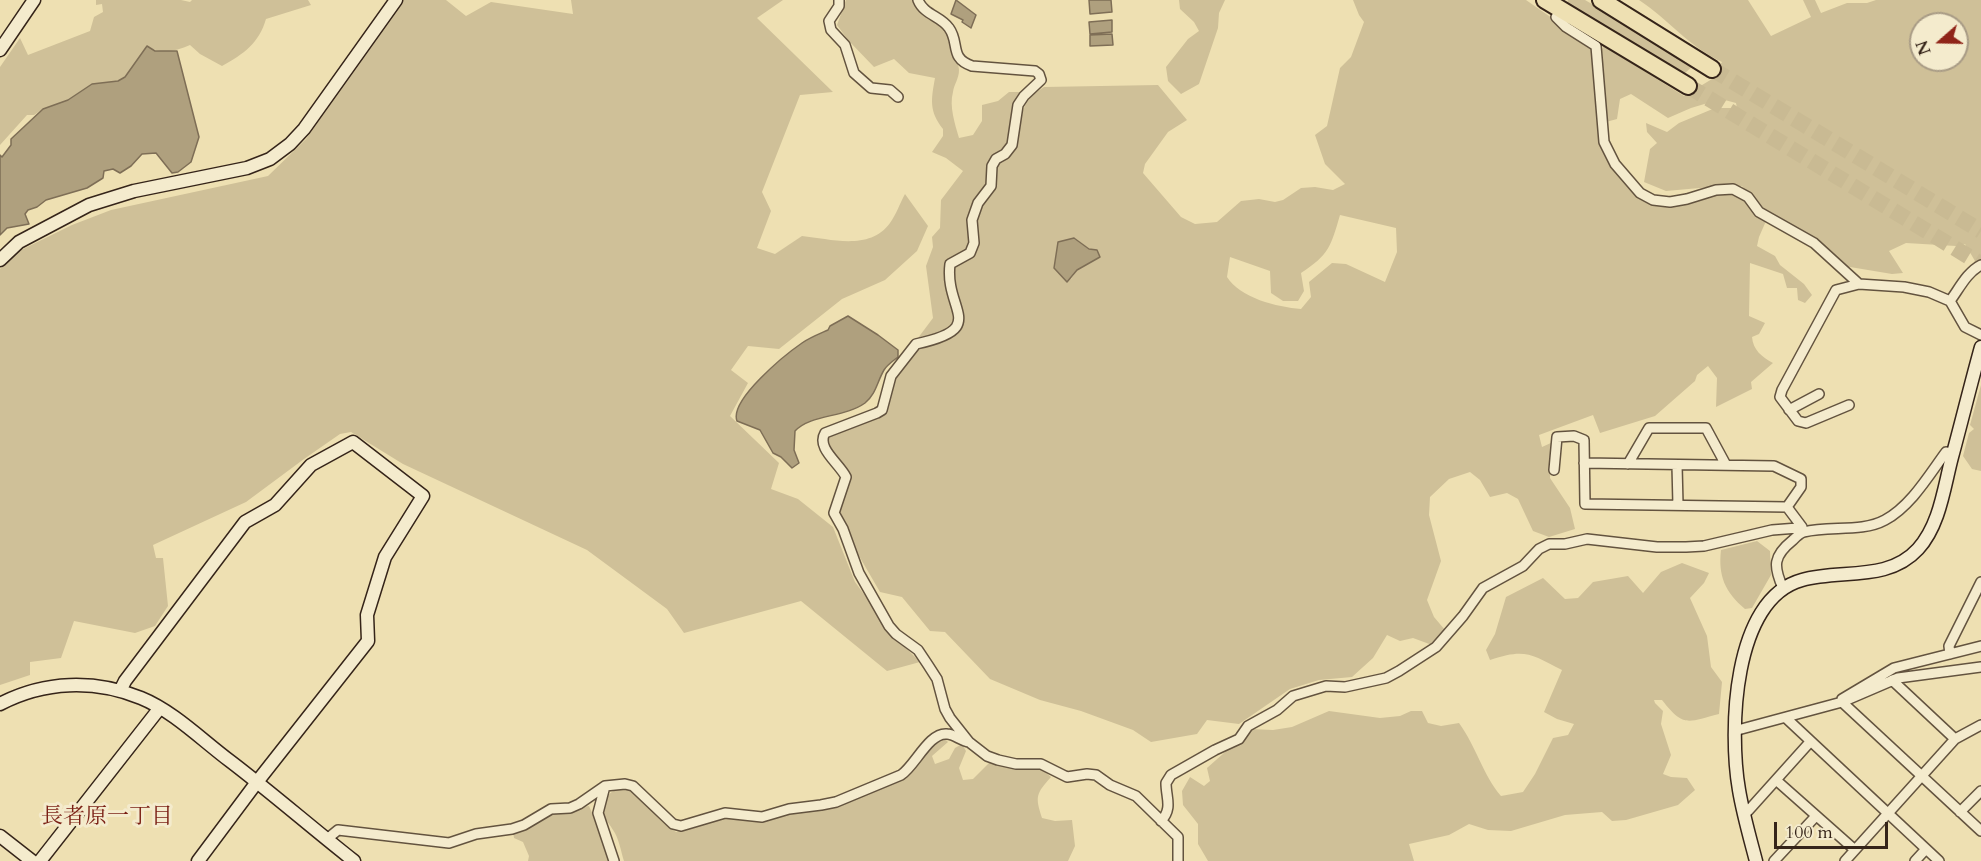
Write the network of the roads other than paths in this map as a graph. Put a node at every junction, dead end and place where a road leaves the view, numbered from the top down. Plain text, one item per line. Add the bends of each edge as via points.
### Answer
1 (34, 0) edge
2 (396, 0) edge
3 (839, 0) edge
4 (918, 0) edge
5 (1545, 0) edge
6 (1603, 0) edge
7 (1556, 17) dead end
8 (0, 50) edge
9 (1713, 69) tunnel mouth
10 (1688, 86) tunnel mouth
11 (898, 97) dead end
12 (0, 260) edge
13 (1981, 265) edge
14 (1859, 284) junction
15 (1950, 301) junction
16 (1981, 335) edge
17 (1981, 347) edge
18 (1819, 394) dead end
19 (1849, 405) dead end
20 (1789, 410) junction
21 (1953, 453) junction
22 (1584, 464) junction
23 (1628, 464) junction
24 (1677, 465) junction
25 (1726, 465) junction
26 (1554, 470) dead end
27 (1677, 505) junction
28 (1787, 507) junction
29 (1802, 532) junction
30 (1981, 582) edge
31 (1783, 588) junction
32 (1981, 646) edge
33 (1950, 654) junction
34 (1981, 667) edge
35 (1892, 680) junction
36 (120, 691) junction
37 (1842, 702) junction
38 (0, 704) edge
39 (159, 709) junction
40 (1786, 718) junction
41 (1981, 725) edge
42 (1734, 731) junction
43 (1955, 740) junction
44 (969, 742) junction
45 (1810, 742) junction
46 (1921, 776) junction
47 (1776, 780) junction
48 (257, 782) junction
49 (605, 786) junction
50 (1981, 791) edge
51 (1744, 812) junction
52 (1960, 812) junction
53 (1888, 813) junction
54 (1816, 816) junction
55 (1161, 821) junction
56 (1981, 831) edge
57 (0, 836) edge
58 (327, 839) junction
59 (1926, 849) junction
60 (1855, 850) junction
61 (32, 861) edge
62 (40, 861) edge
63 (198, 861) edge
64 (354, 861) edge
65 (614, 861) edge
66 (1178, 861) edge
67 (1756, 861) edge
68 (1774, 861) edge
69 (1845, 861) edge
70 (1916, 861) edge
71 (1939, 861) edge

1 - 8 street
2 - 12 street via 304,129 270,159 247,168 134,191 89,206 19,242
3 - 11 street via 829,21 831,30 845,45 854,73 871,88 890,90
4 - 44 street via 924,10 948,25 956,54 964,63 1035,71 1041,80 1018,105 1012,145 992,166 991,186 978,203 972,220 974,243 970,253 950,264 948,273 959,312 958,324 942,338 916,344 891,376 882,410 825,433 822,443 846,477 834,513 859,573 889,626 918,650 928,665 937,679 945,709
5 - 10 highway
6 - 9 highway
7 - 14 street via 1596,46 1604,142 1615,164 1640,193 1670,202 1733,189 1748,197 1759,212 1814,243
13 - 15 street
14 - 15 street via 1929,292
14 - 20 street via 1836,290 1782,390 1780,398
15 - 16 street via 1965,327
17 - 21 street
18 - 20 street
19 - 20 street via 1806,423 1798,421
21 - 29 street via 1946,452 1896,513 1882,522
21 - 31 street via 1935,520 1919,549 1906,561 1876,572 1824,575
22 - 23 street
22 - 26 street via 1584,440 1557,437
22 - 27 street via 1585,504
23 - 24 street
23 - 25 street via 1649,428 1706,428
24 - 25 street
24 - 27 street
25 - 28 street via 1774,466 1801,479 1801,488
27 - 28 street
28 - 29 street via 1802,526
29 - 31 street via 1778,555 1776,574
29 - 55 street via 1798,528 1772,530 1686,548 1587,538 1549,544 1523,566 1483,588 1436,647 1399,671 1386,678 1345,687 1326,686 1293,696 1248,726 1239,739 1171,775 1166,783 1170,806
30 - 33 street via 1949,646
31 - 42 street via 1758,616 1744,654
32 - 33 street
33 - 37 street via 1894,668
34 - 35 street
35 - 37 street
35 - 43 street
36 - 38 street via 96,685 49,687
36 - 39 street
36 - 48 street via 245,522 275,505 311,465 352,442 423,496 385,556 367,615 369,641
37 - 40 street
37 - 46 street
39 - 48 street
39 - 62 street
40 - 42 street
40 - 45 street
41 - 43 street
42 - 51 street
43 - 46 street
44 - 49 street via 940,735 901,775 836,802 762,817 724,813 681,826 673,824 633,786
44 - 55 street via 998,760 1041,764 1067,777 1096,776 1136,796
45 - 47 street
45 - 53 street
46 - 52 street
46 - 53 street
47 - 51 street
47 - 54 street
48 - 58 street
48 - 63 street
49 - 58 street via 579,804 551,809 518,827 449,843 338,830
49 - 65 street via 598,813
50 - 52 street
51 - 67 street
52 - 56 street
53 - 59 street
53 - 60 street
54 - 60 street
54 - 68 street
55 - 66 street via 1178,837
57 - 61 street
58 - 64 street
59 - 70 street
59 - 71 street
60 - 69 street

